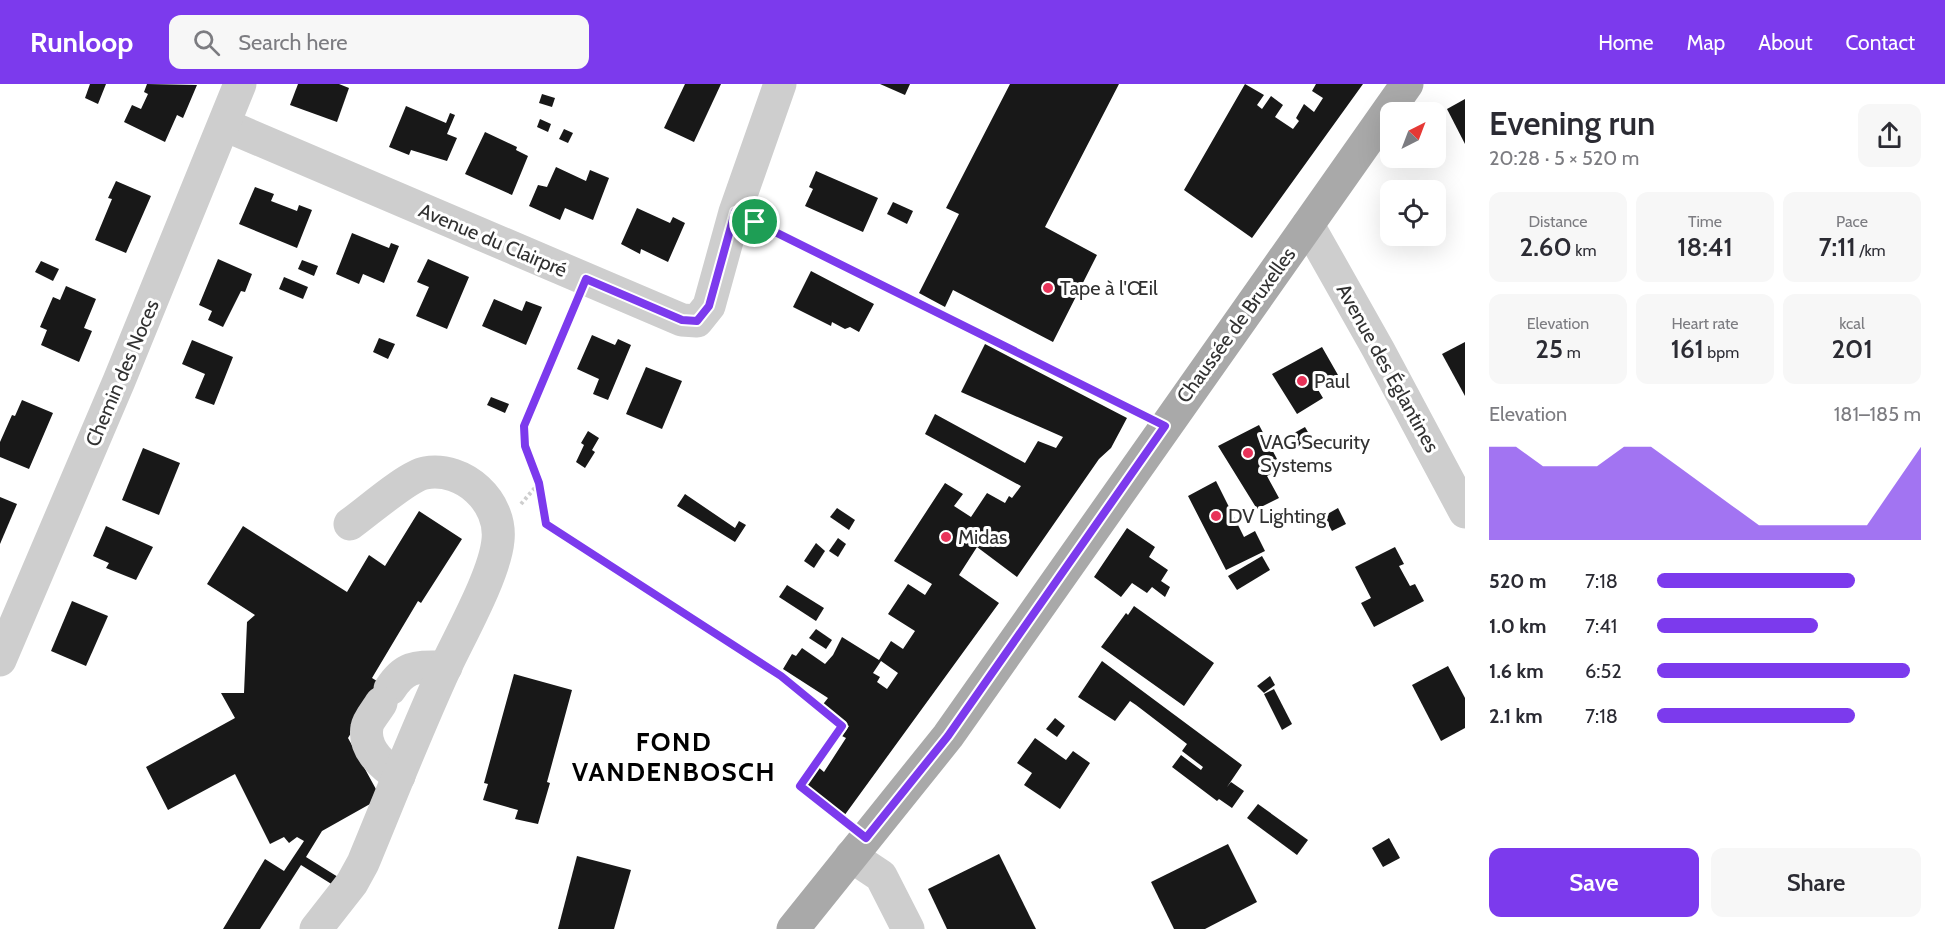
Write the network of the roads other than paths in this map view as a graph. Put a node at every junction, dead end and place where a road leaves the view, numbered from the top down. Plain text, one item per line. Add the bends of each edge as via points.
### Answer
1 (240, 84) edge
2 (780, 84) edge
3 (1407, 84) edge
4 (225, 125) junction
5 (1308, 225) junction
6 (1465, 512) edge
7 (350, 524) dead end
8 (3, 644) edge
9 (446, 667) junction
10 (399, 776) junction
11 (858, 847) junction
12 (316, 929) edge
13 (793, 929) edge
14 (908, 929) edge

1 - 4 street, Chemin des Noces
2 - 4 street, Avenue du Clairpré via 735,212 709,306 697,321 682,320
3 - 5 main road, Chaussée de Bruxelles
4 - 8 street, Chemin des Noces via 70,497
5 - 6 street, Avenue des Églantines
5 - 11 main road, Chaussée de Bruxelles via 948,736
7 - 9 street via 409,480 425,473 457,478 486,496 494,510 498,540
9 - 10 street
9 - 10 street via 407,670 367,726 371,750
10 - 12 street via 363,863
11 - 13 main road, Chaussée de Bruxelles
11 - 14 street via 881,876

